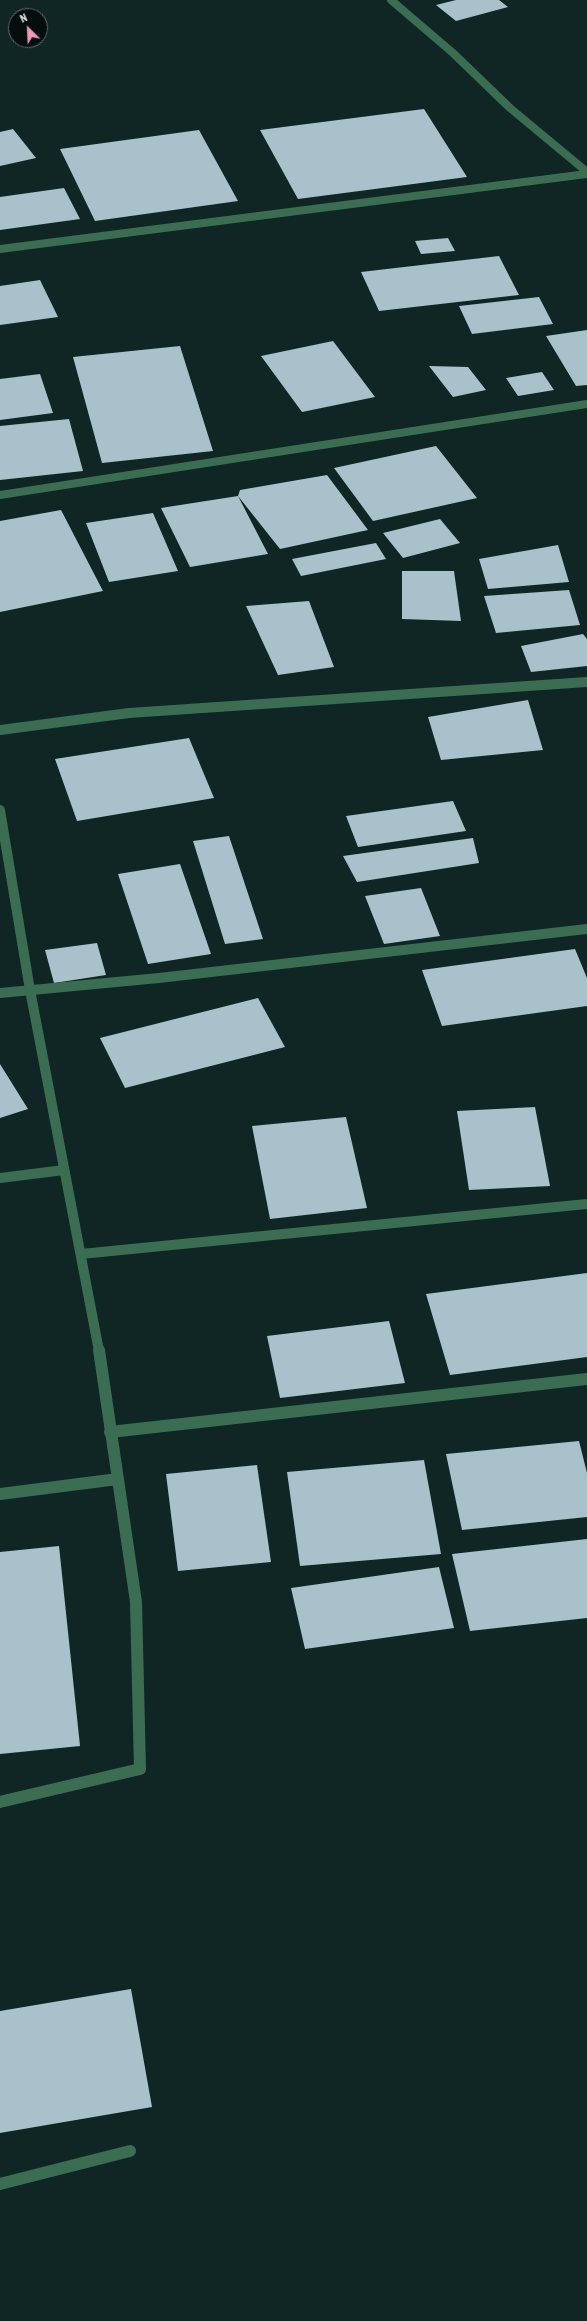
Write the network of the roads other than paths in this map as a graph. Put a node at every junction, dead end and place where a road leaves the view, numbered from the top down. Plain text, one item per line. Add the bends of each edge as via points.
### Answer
1 (391, 0) edge
2 (587, 173) edge
3 (0, 249) edge
4 (587, 404) edge
5 (0, 495) edge
6 (587, 682) edge
7 (0, 730) edge
8 (0, 810) edge
9 (587, 929) edge
10 (30, 990) junction
11 (0, 993) edge
12 (64, 1170) junction
13 (0, 1178) edge
14 (587, 1204) edge
15 (81, 1254) junction
16 (587, 1379) edge
17 (110, 1432) junction
18 (118, 1479) junction
19 (0, 1494) edge
20 (0, 1802) edge
21 (130, 2150) dead end
22 (0, 2184) edge

1 - 2 street via 453,53 510,108
2 - 3 street
4 - 5 street
6 - 7 street via 129,713
8 - 10 street
9 - 10 street
10 - 11 street
10 - 12 street
12 - 13 street
12 - 15 street
14 - 15 street
15 - 17 street via 93,1312
16 - 17 street
17 - 18 street
18 - 19 street
18 - 20 street via 136,1602 140,1769
21 - 22 street

